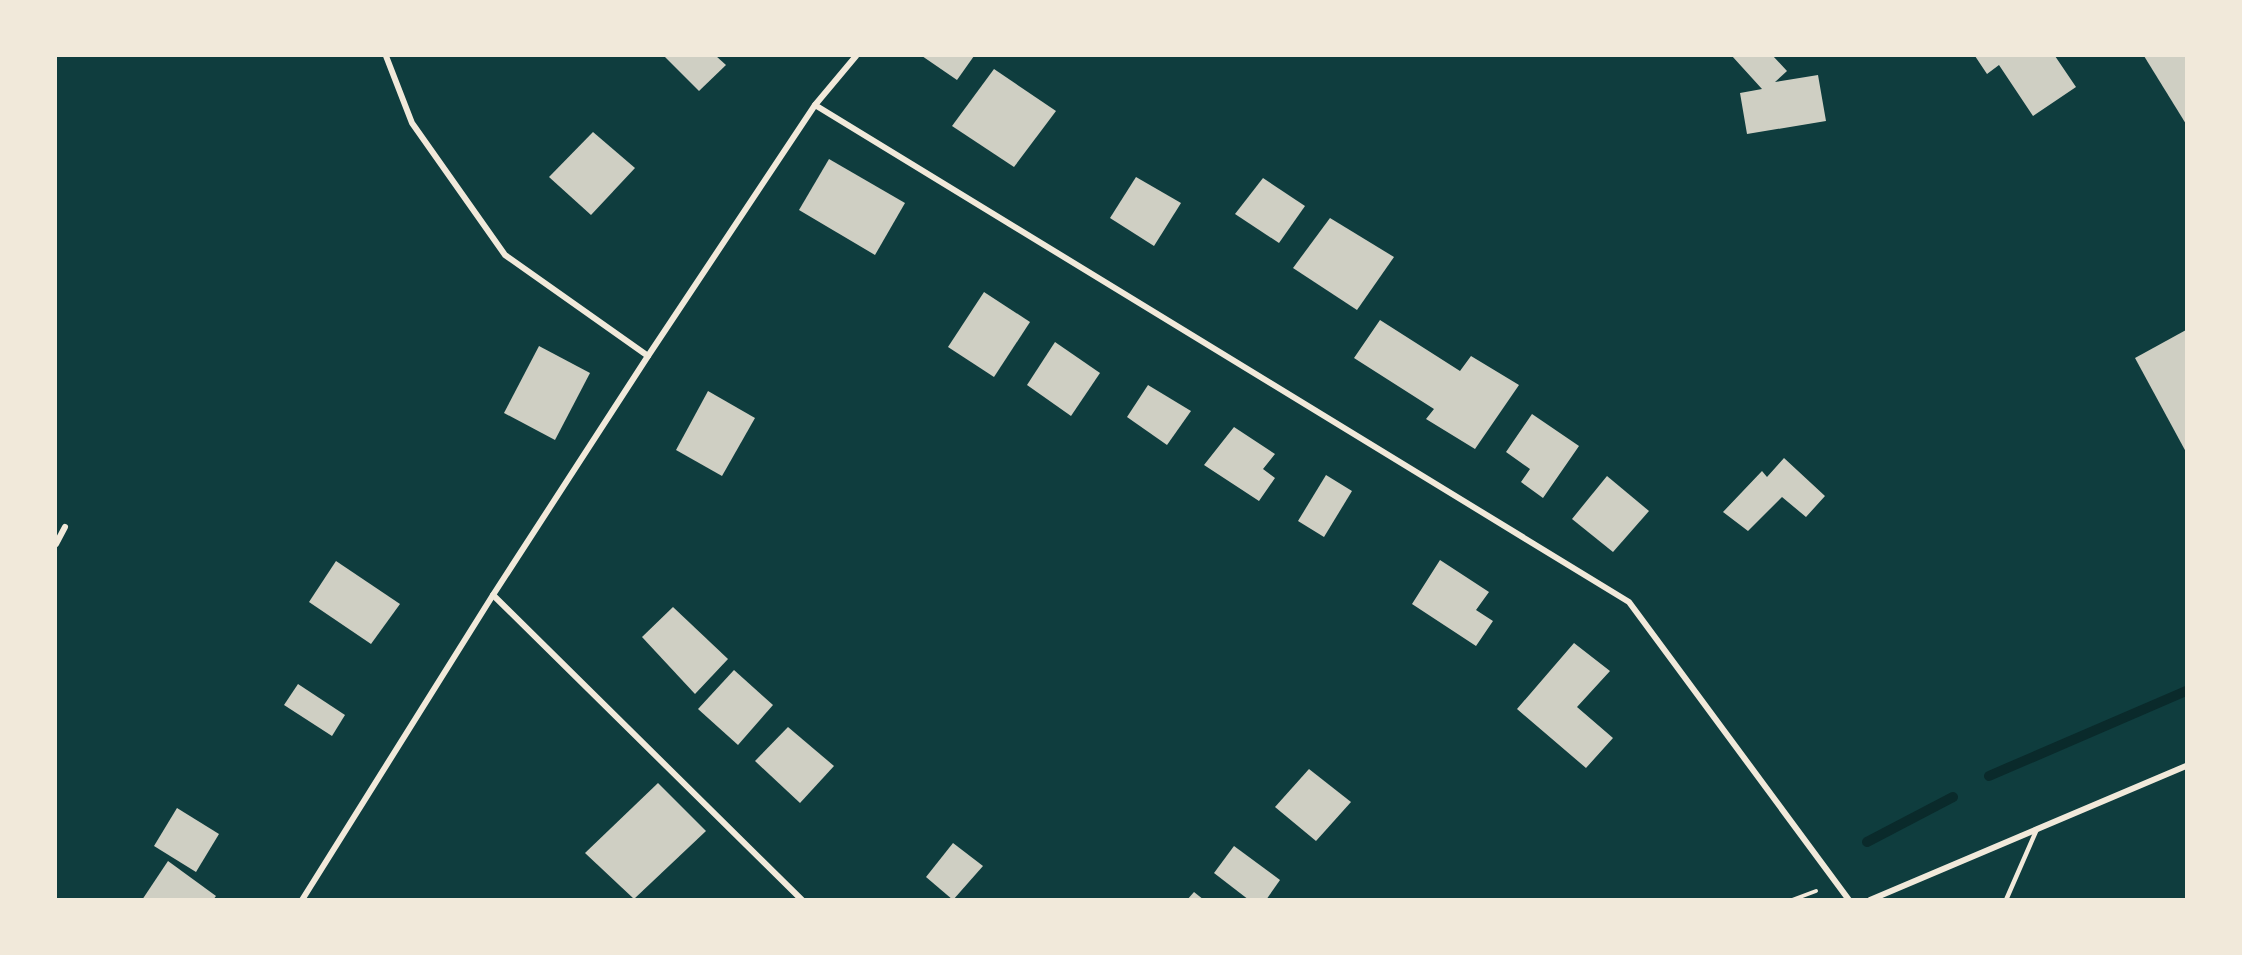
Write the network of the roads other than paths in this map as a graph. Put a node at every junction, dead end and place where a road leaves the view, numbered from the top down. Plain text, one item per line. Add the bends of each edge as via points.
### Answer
1 (387, 56) edge
2 (856, 56) edge
3 (814, 105) junction
4 (648, 356) junction
5 (65, 527) dead end
6 (56, 544) edge
7 (493, 595) junction
8 (2187, 766) edge
9 (2037, 829) junction
10 (302, 900) edge
11 (802, 900) edge
12 (1849, 900) edge
13 (1870, 900) edge
14 (2006, 900) edge

1 - 4 street via 412,123 505,255
2 - 3 street
3 - 4 street
3 - 12 street via 1629,603
4 - 7 street
5 - 6 street
7 - 10 street
7 - 11 street
8 - 9 street
9 - 13 street
9 - 14 lane

